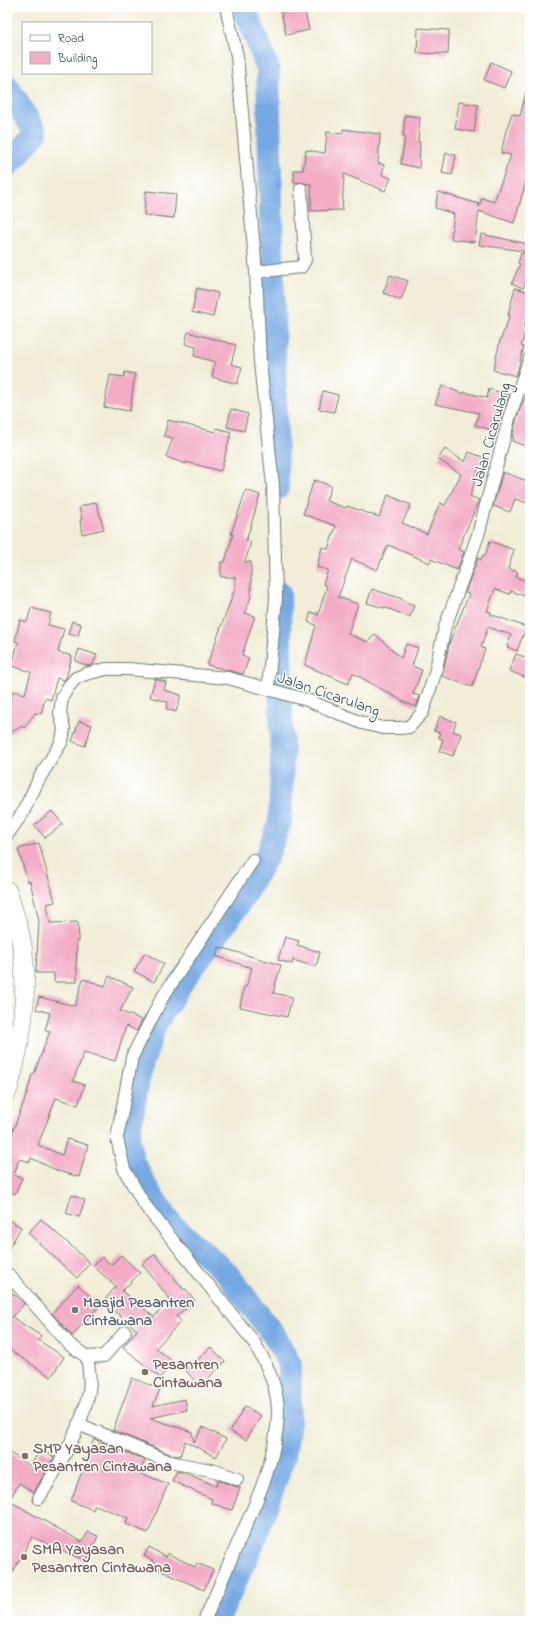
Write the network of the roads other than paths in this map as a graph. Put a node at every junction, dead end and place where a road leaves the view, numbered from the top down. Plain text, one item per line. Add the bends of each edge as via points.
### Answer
1 (226, 7) edge
2 (301, 189) dead end
3 (256, 272) junction
4 (530, 358) edge
5 (272, 691) junction
6 (7, 835) edge
7 (253, 860) dead end
8 (7, 890) edge
9 (7, 1092) edge
10 (7, 1273) edge
11 (125, 1332) dead end
12 (87, 1358) junction
13 (78, 1424) junction
14 (237, 1479) dead end
15 (39, 1498) dead end
16 (204, 1621) edge

1 - 3 street via 237,56
2 - 3 street via 306,260 301,267
3 - 5 street via 260,363 272,485 276,591
4 - 5 street, Jalan Cicarulang via 510,415 466,572 445,628 436,673 422,713 409,726 383,728 341,715 307,700
5 - 6 street, Jalan Cicarulang via 228,678 128,670 106,669 76,678 62,698 62,741 22,814
7 - 16 street via 166,991 132,1057 117,1138 124,1169 144,1204 253,1341 265,1360 278,1412 272,1457 258,1497
8 - 9 main road via 20,935 25,977 22,1028
10 - 12 street via 70,1345
11 - 12 street via 104,1356
12 - 13 street via 90,1374 89,1391
13 - 14 street via 170,1462 215,1471
13 - 15 street via 62,1460

